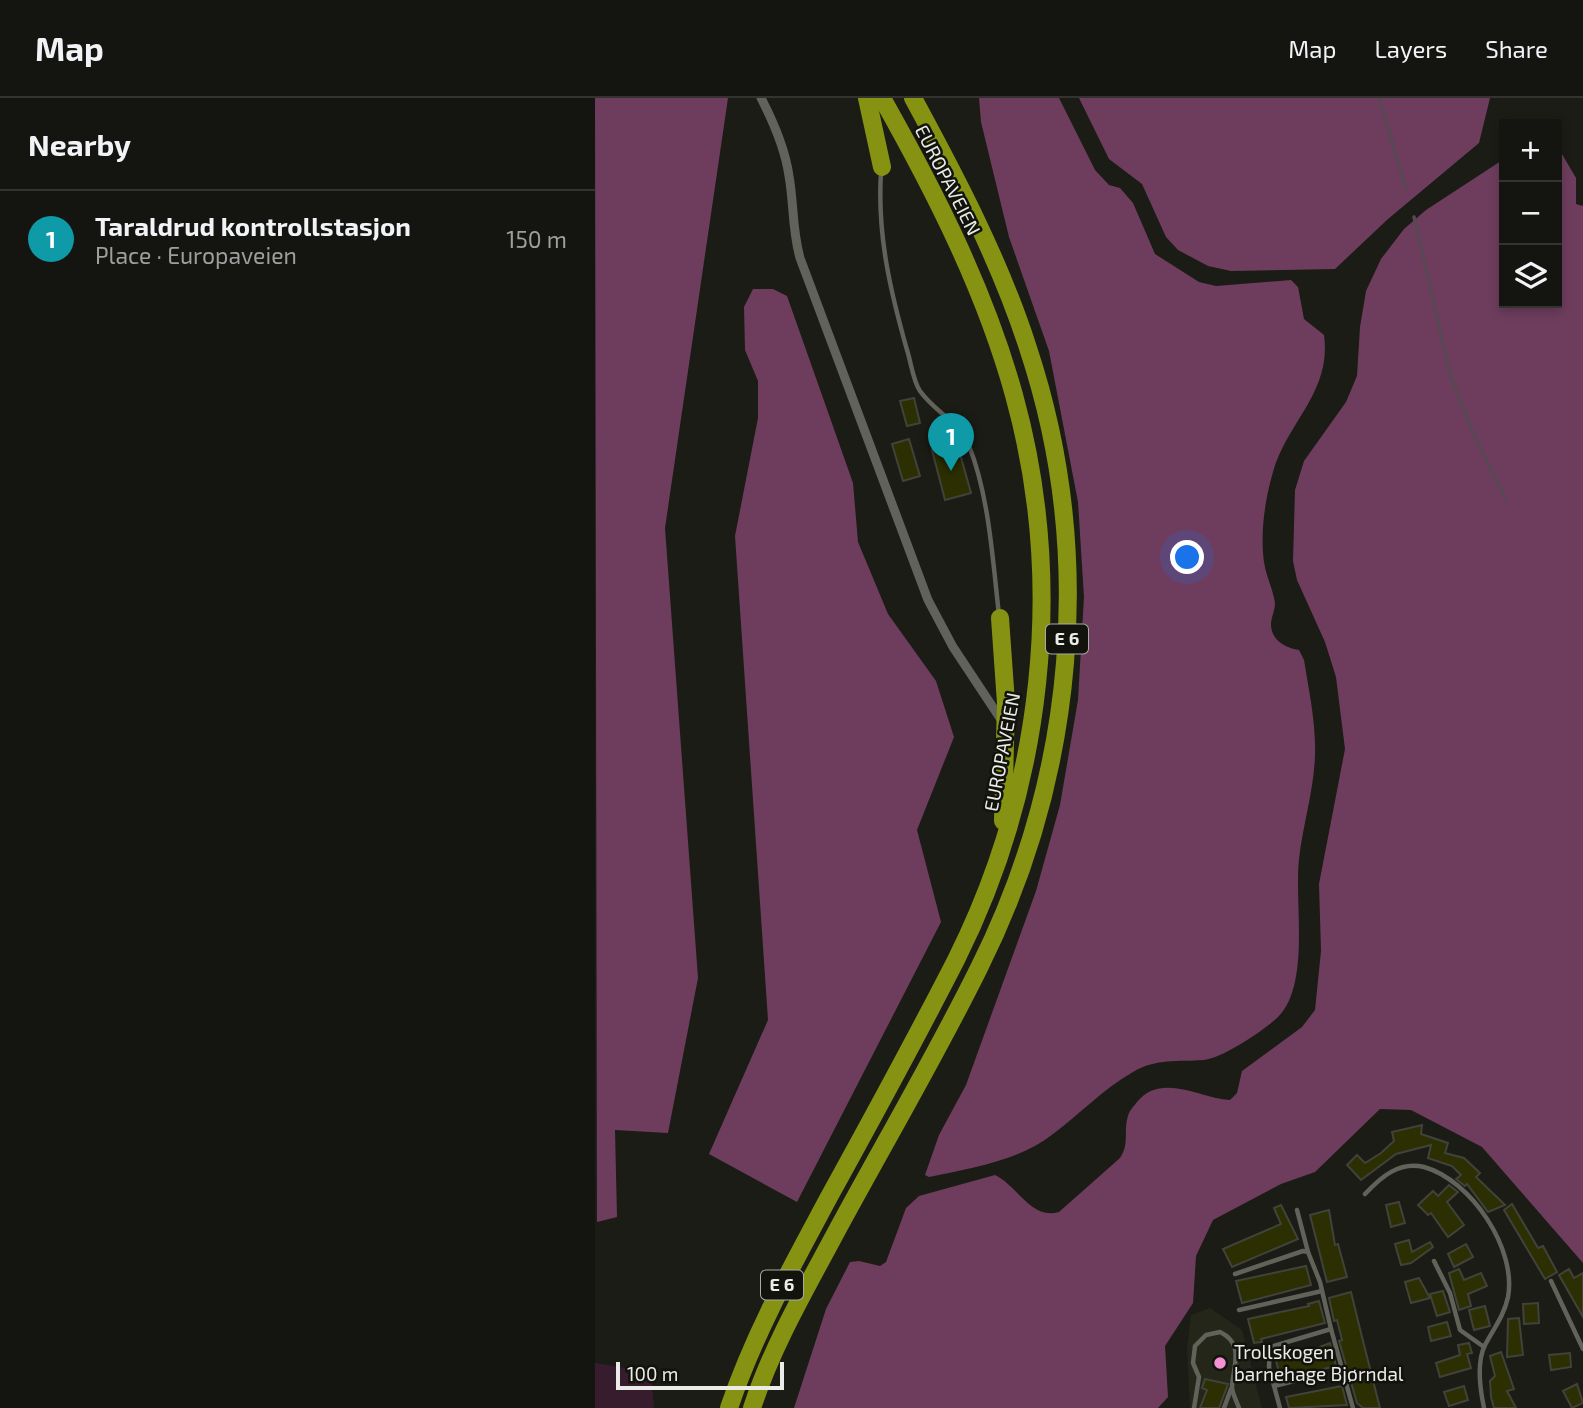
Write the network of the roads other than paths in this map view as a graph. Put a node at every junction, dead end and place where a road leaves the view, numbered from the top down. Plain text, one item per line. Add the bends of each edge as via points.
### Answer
1 (761, 98) edge
2 (867, 98) edge
3 (882, 98) edge
4 (913, 98) edge
5 (882, 167) joint
6 (1000, 618) joint
7 (1007, 729) junction
8 (1002, 849) junction
9 (1365, 1194) dead end
10 (1297, 1210) dead end
11 (1308, 1252) junction
12 (1434, 1261) dead end
13 (1235, 1274) dead end
14 (1551, 1281) dead end
15 (1322, 1291) junction
16 (1239, 1310) dead end
17 (1331, 1329) junction
18 (1484, 1347) junction
19 (1583, 1349) edge
20 (1322, 1374) dead end
21 (1274, 1386) junction
22 (1232, 1388) junction
23 (729, 1408) edge
24 (751, 1408) edge
25 (1194, 1408) edge
26 (1224, 1408) edge
27 (1239, 1408) edge
28 (1280, 1408) edge
29 (1353, 1408) edge
30 (1484, 1408) edge

1 - 7 street via 785,152 800,258 928,600
2 - 5 highway
3 - 8 highway, EUROPAVEIEN / E 6 via 954,236 988,317 1014,395 1037,511 1042,603 1037,683 1027,753
4 - 24 highway, EUROPAVEIEN / E 6 via 998,267 1040,389 1057,466 1067,549 1065,681 1046,789 1012,896 979,968 807,1285
5 - 6 lane via 881,241 900,322 919,390 958,427 969,447 985,515
6 - 7 highway, E 6
7 - 8 highway, E 6
8 - 23 highway, EUROPAVEIEN / E 6 via 956,959 786,1276
9 - 18 lane via 1383,1174 1421,1166 1452,1180 1477,1203 1501,1250 1510,1285 1503,1314
10 - 11 lane
11 - 13 lane
11 - 15 lane
12 - 18 lane via 1450,1293 1460,1330
14 - 19 lane
15 - 16 lane
15 - 17 lane
17 - 21 lane via 1270,1347 1267,1356
17 - 29 lane
18 - 30 lane via 1480,1359
20 - 21 lane
21 - 28 lane
22 - 25 lane via 1237,1357 1232,1341 1220,1332 1206,1335 1193,1355 1199,1377
22 - 26 lane
22 - 27 lane

